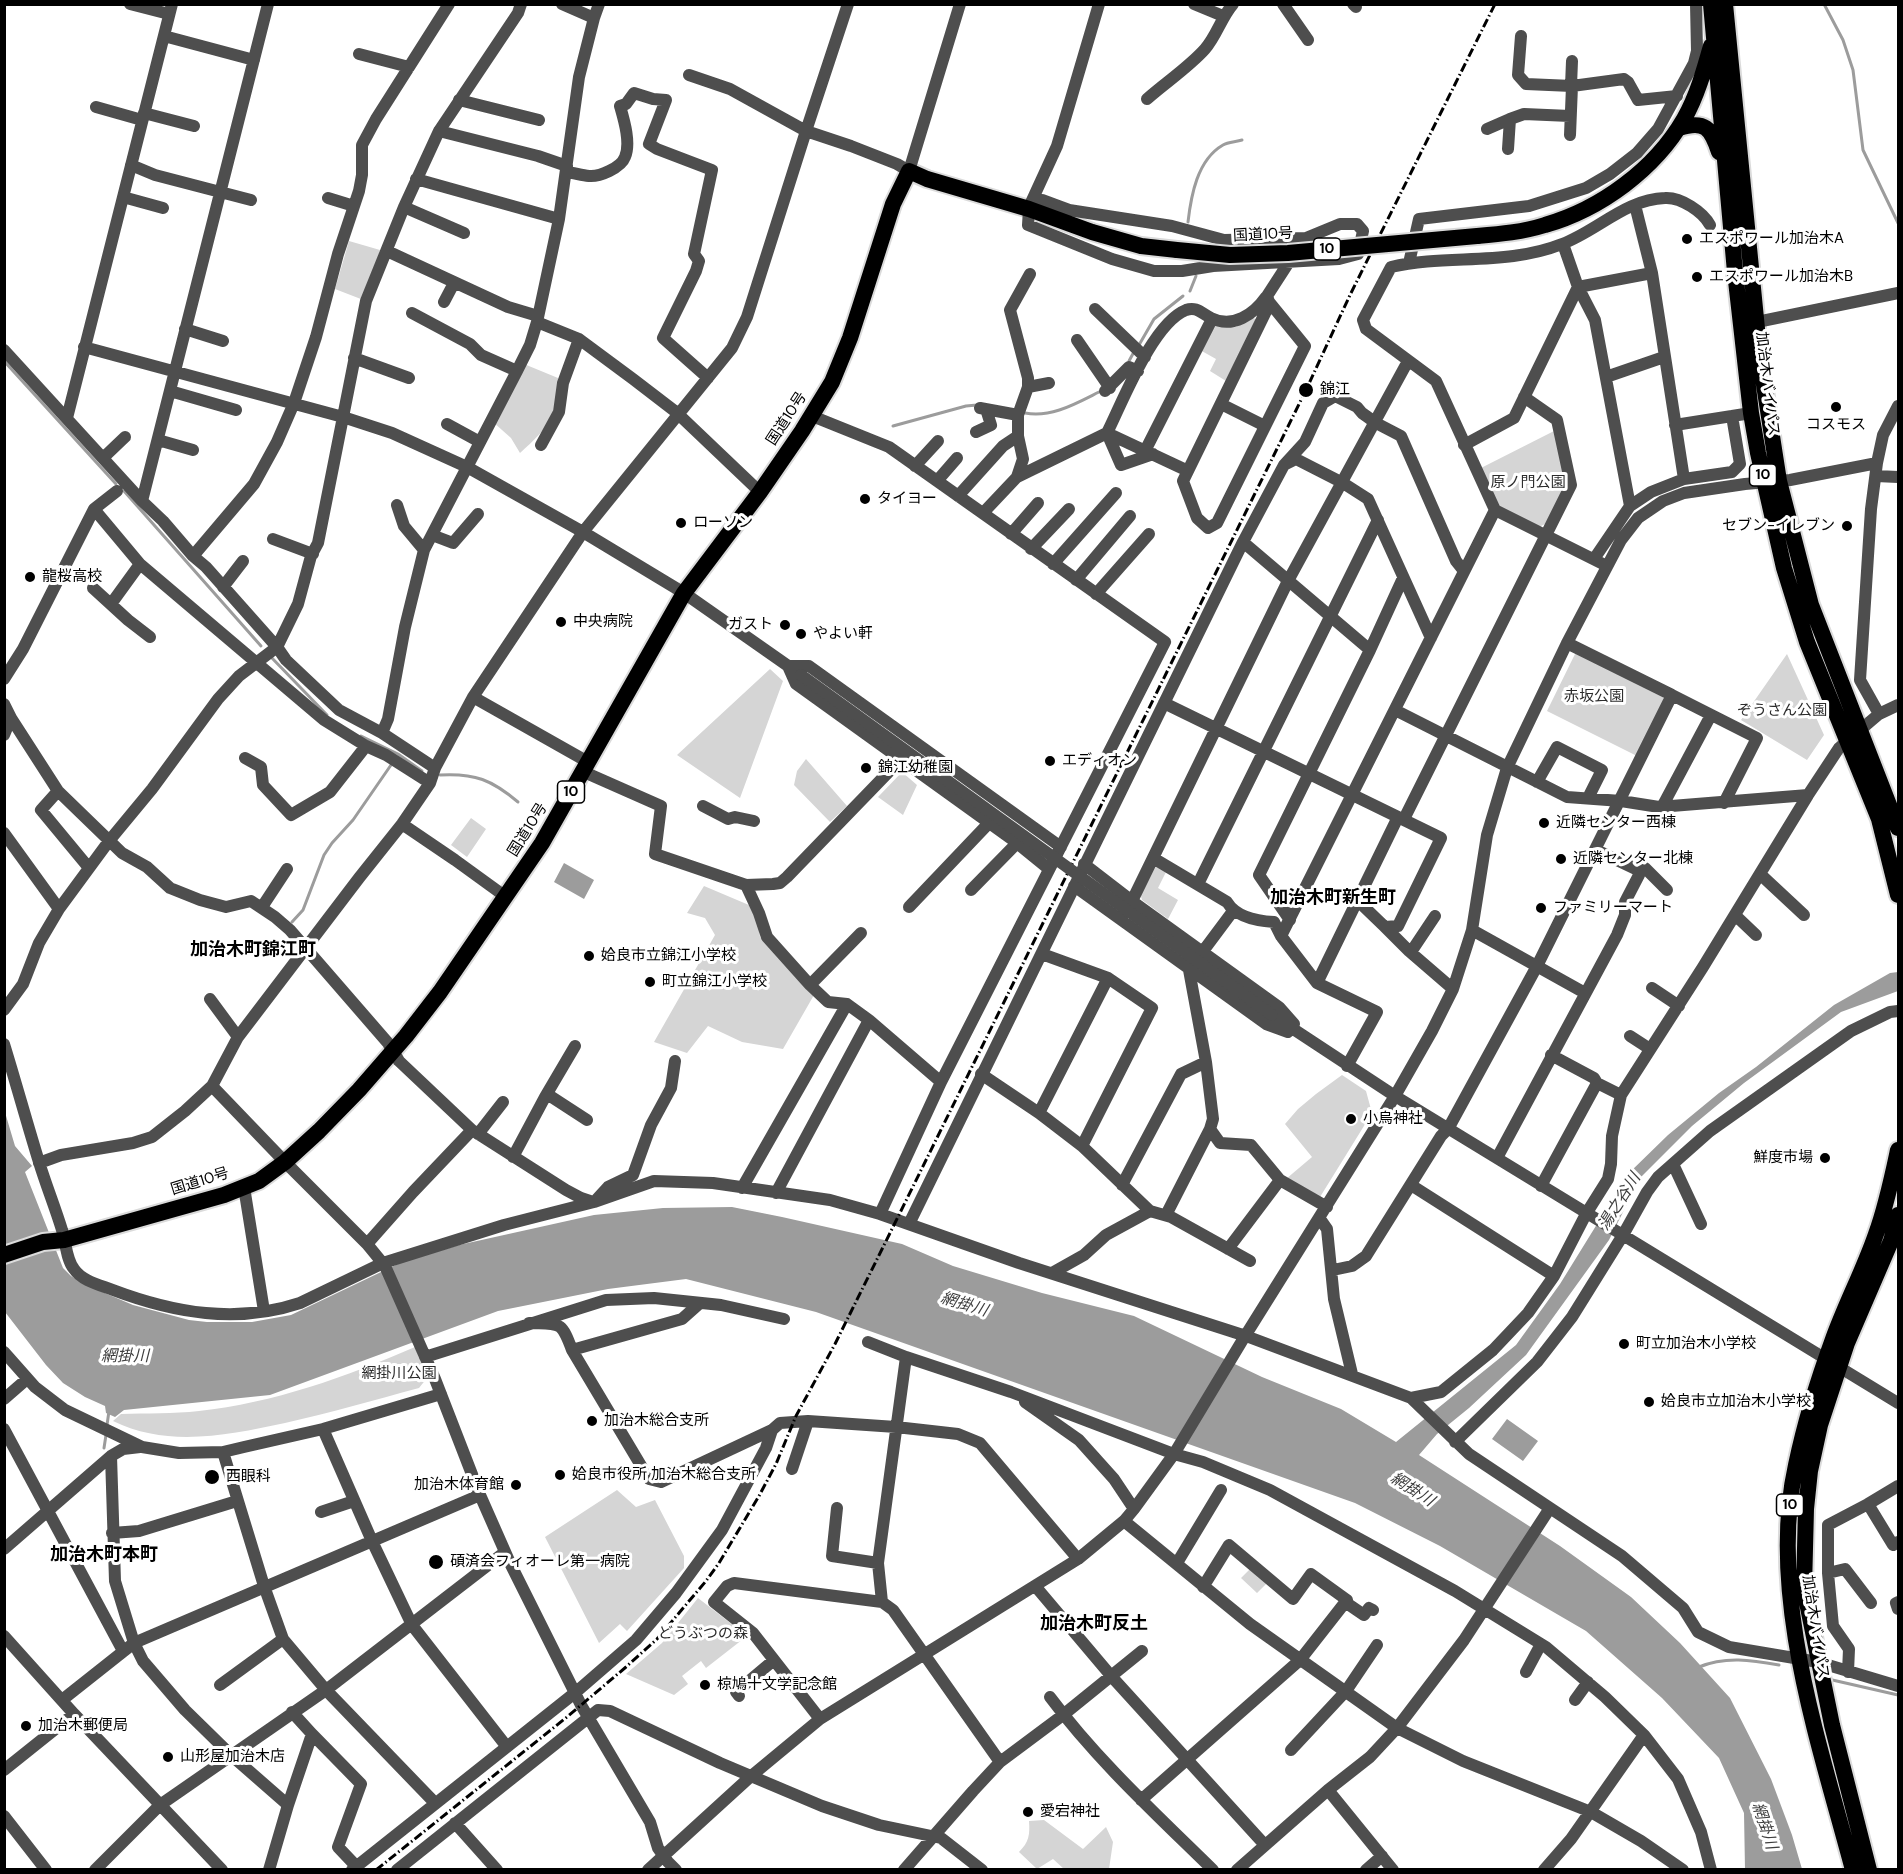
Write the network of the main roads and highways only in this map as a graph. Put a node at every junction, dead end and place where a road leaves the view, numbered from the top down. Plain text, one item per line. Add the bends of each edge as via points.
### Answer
1 (1711, 4) edge
2 (1725, 4) edge
3 (1714, 35) junction
4 (1679, 128) junction
5 (1727, 178) junction
6 (1772, 481) junction
7 (1899, 828) edge
8 (1899, 895) edge
9 (1899, 1150) edge
10 (1899, 1215) edge
11 (1895, 1243) edge
12 (4, 1255) edge
13 (1833, 1364) junction
14 (1853, 1869) edge
15 (1869, 1869) edge

1 - 3 highway, 国道10号 / 10
2 - 3 highway, 国道10号 / 10
2 - 6 highway, 加治木バイパス / 10
3 - 4 highway, 国道10号 / 10 via 1696,93
3 - 5 highway, 加治木バイパス / 10
4 - 5 highway, 10 via 1699,125 1710,130
4 - 12 highway, 国道10号 / 10, bridge via 1622,188 1546,225 1477,236 1265,254 1230,255 1141,246 909,171 893,204 832,382 760,492 684,593 542,843 440,992 393,1051 335,1115 259,1181 224,1196
5 - 6 highway, 加治木バイパス / 10 via 1751,413
6 - 7 highway, 加治木バイパス / 10 via 1811,605
6 - 8 highway, 加治木バイパス / 10 via 1784,568 1807,642 1879,819
9 - 13 highway, 加治木バイパス / 10
10 - 11 highway, 加治木バイパス / 10
11 - 13 highway, 加治木バイパス / 10
13 - 14 highway, 加治木バイパス / 10 via 1795,1466 1789,1510 1789,1592 1812,1712
13 - 15 highway, 加治木バイパス / 10 via 1810,1472 1804,1588 1834,1737

